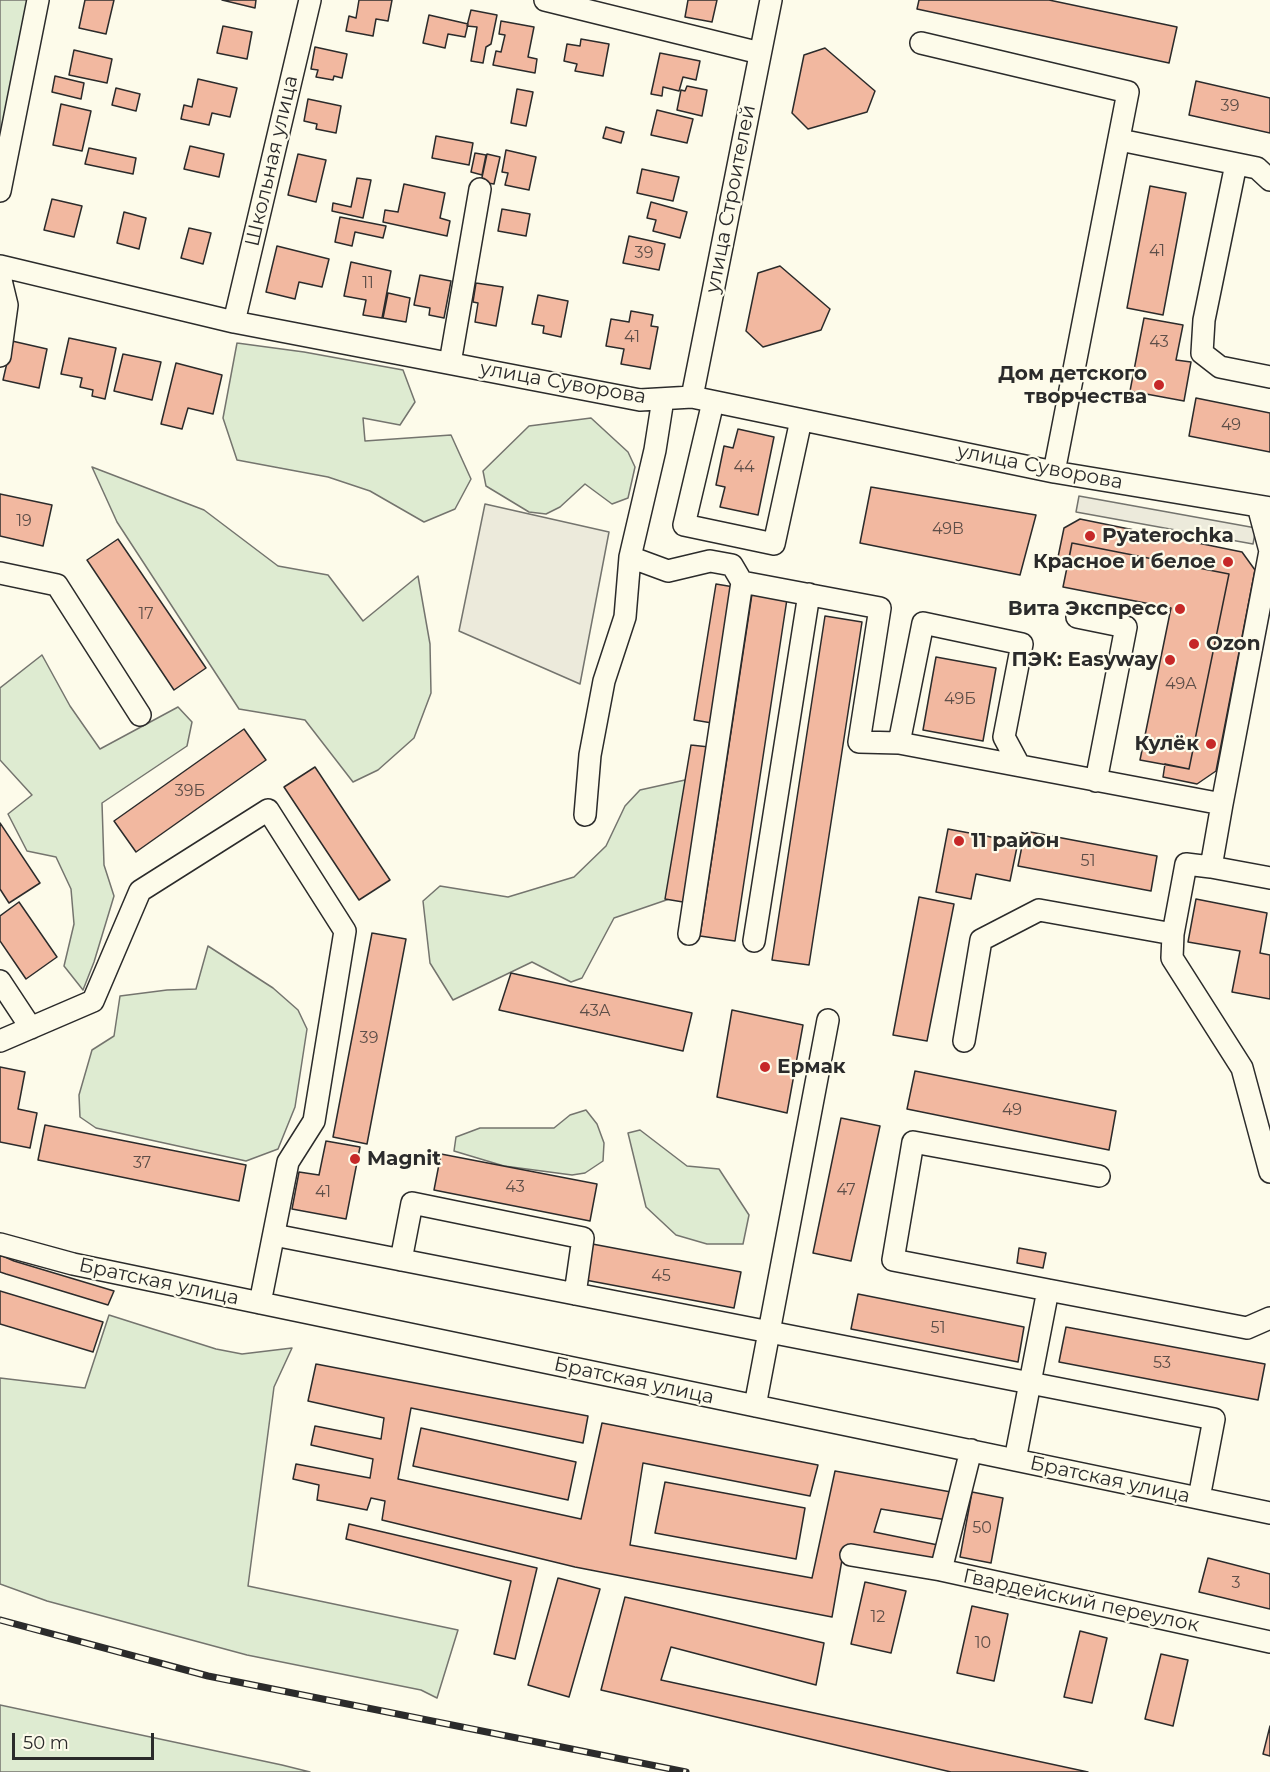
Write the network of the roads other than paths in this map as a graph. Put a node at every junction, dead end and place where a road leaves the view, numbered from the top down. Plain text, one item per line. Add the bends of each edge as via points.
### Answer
1 (38, 0) edge
2 (310, 0) edge
3 (545, 0) edge
4 (771, 0) edge
5 (921, 43) dead end
6 (760, 53) junction
7 (1120, 140) junction
8 (1236, 164) junction
9 (1270, 180) edge
10 (480, 189) dead end
11 (0, 191) edge
12 (0, 266) edge
13 (0, 276) edge
14 (234, 322) junction
15 (0, 356) edge
16 (450, 363) junction
17 (1270, 377) edge
18 (692, 398) junction
19 (663, 399) junction
20 (713, 402) junction
21 (801, 420) junction
22 (1054, 472) junction
23 (1264, 507) edge
24 (630, 557) junction
25 (0, 573) edge
26 (742, 582) junction
27 (809, 594) junction
28 (1077, 617) dead end
29 (140, 715) dead end
30 (899, 742) junction
31 (1019, 765) junction
32 (1096, 781) junction
33 (1222, 804) junction
34 (585, 815) dead end
35 (1211, 867) junction
36 (1270, 878) edge
37 (689, 934) dead end
38 (1173, 934) junction
39 (753, 941) dead end
40 (0, 981) edge
41 (828, 1020) dead end
42 (31, 1028) junction
43 (0, 1041) edge
44 (964, 1041) dead end
45 (1270, 1172) edge
46 (1099, 1176) dead end
47 (274, 1235) junction
48 (0, 1244) edge
49 (401, 1260) junction
50 (1048, 1290) junction
51 (575, 1294) junction
52 (260, 1303) junction
53 (1270, 1318) edge
54 (769, 1332) junction
55 (1028, 1383) junction
56 (755, 1406) junction
57 (971, 1450) junction
58 (1015, 1460) junction
59 (1199, 1498) junction
60 (1270, 1513) edge
61 (851, 1555) dead end
62 (941, 1570) junction
63 (1270, 1642) edge

1 - 11 street
2 - 14 street, Школьная улица
3 - 6 street
4 - 6 street, улица Строителей
5 - 7 street via 1128,92
6 - 18 street, улица Строителей
7 - 8 street
7 - 22 street
8 - 9 street via 1257,168
8 - 17 street via 1204,320 1202,353 1220,367
10 - 16 street
12 - 14 street, улица Суворова
13 - 15 street via 7,305
14 - 16 street, улица Суворова
16 - 19 street, улица Суворова via 640,400
18 - 19 street, улица Суворова
18 - 20 street, улица Суворова
19 - 24 street
20 - 21 street, улица Суворова
20 - 21 street via 684,525 774,543
21 - 22 street, улица Суворова
22 - 23 street, улица Суворова
23 - 33 street via 1270,551
24 - 26 street via 668,571 710,561 732,565
24 - 34 street via 625,617 604,681 590,755
25 - 29 street via 57,585
26 - 27 street
26 - 37 street
27 - 30 street via 880,608 859,742
27 - 39 street
28 - 32 street via 1125,627
30 - 31 street
30 - 31 street via 923,623 1022,644 1004,737
31 - 32 street
32 - 33 street
33 - 35 street
35 - 36 street
35 - 38 street via 1186,864
38 - 44 street via 1039,910 981,940
38 - 45 street via 1172,958 1242,1068
40 - 42 street
41 - 54 street
42 - 43 street
42 - 47 street via 93,1001 140,891 268,810 345,931 314,1121 288,1162
46 - 50 street via 912,1142 893,1260
47 - 49 street
47 - 52 street
48 - 52 street, Братская улица via 73,1264
49 - 51 street
49 - 51 street via 412,1203 583,1238
50 - 53 street via 1247,1328
50 - 55 street
51 - 54 street
52 - 56 street, Братская улица
54 - 55 street
54 - 56 street
55 - 58 street
55 - 59 street via 1214,1419
56 - 57 street, Братская улица
57 - 58 street, Братская улица
57 - 62 street, Гвардейский переулок
58 - 59 street, Братская улица
59 - 60 street, Братская улица
61 - 62 street
62 - 63 street, Гвардейский переулок

